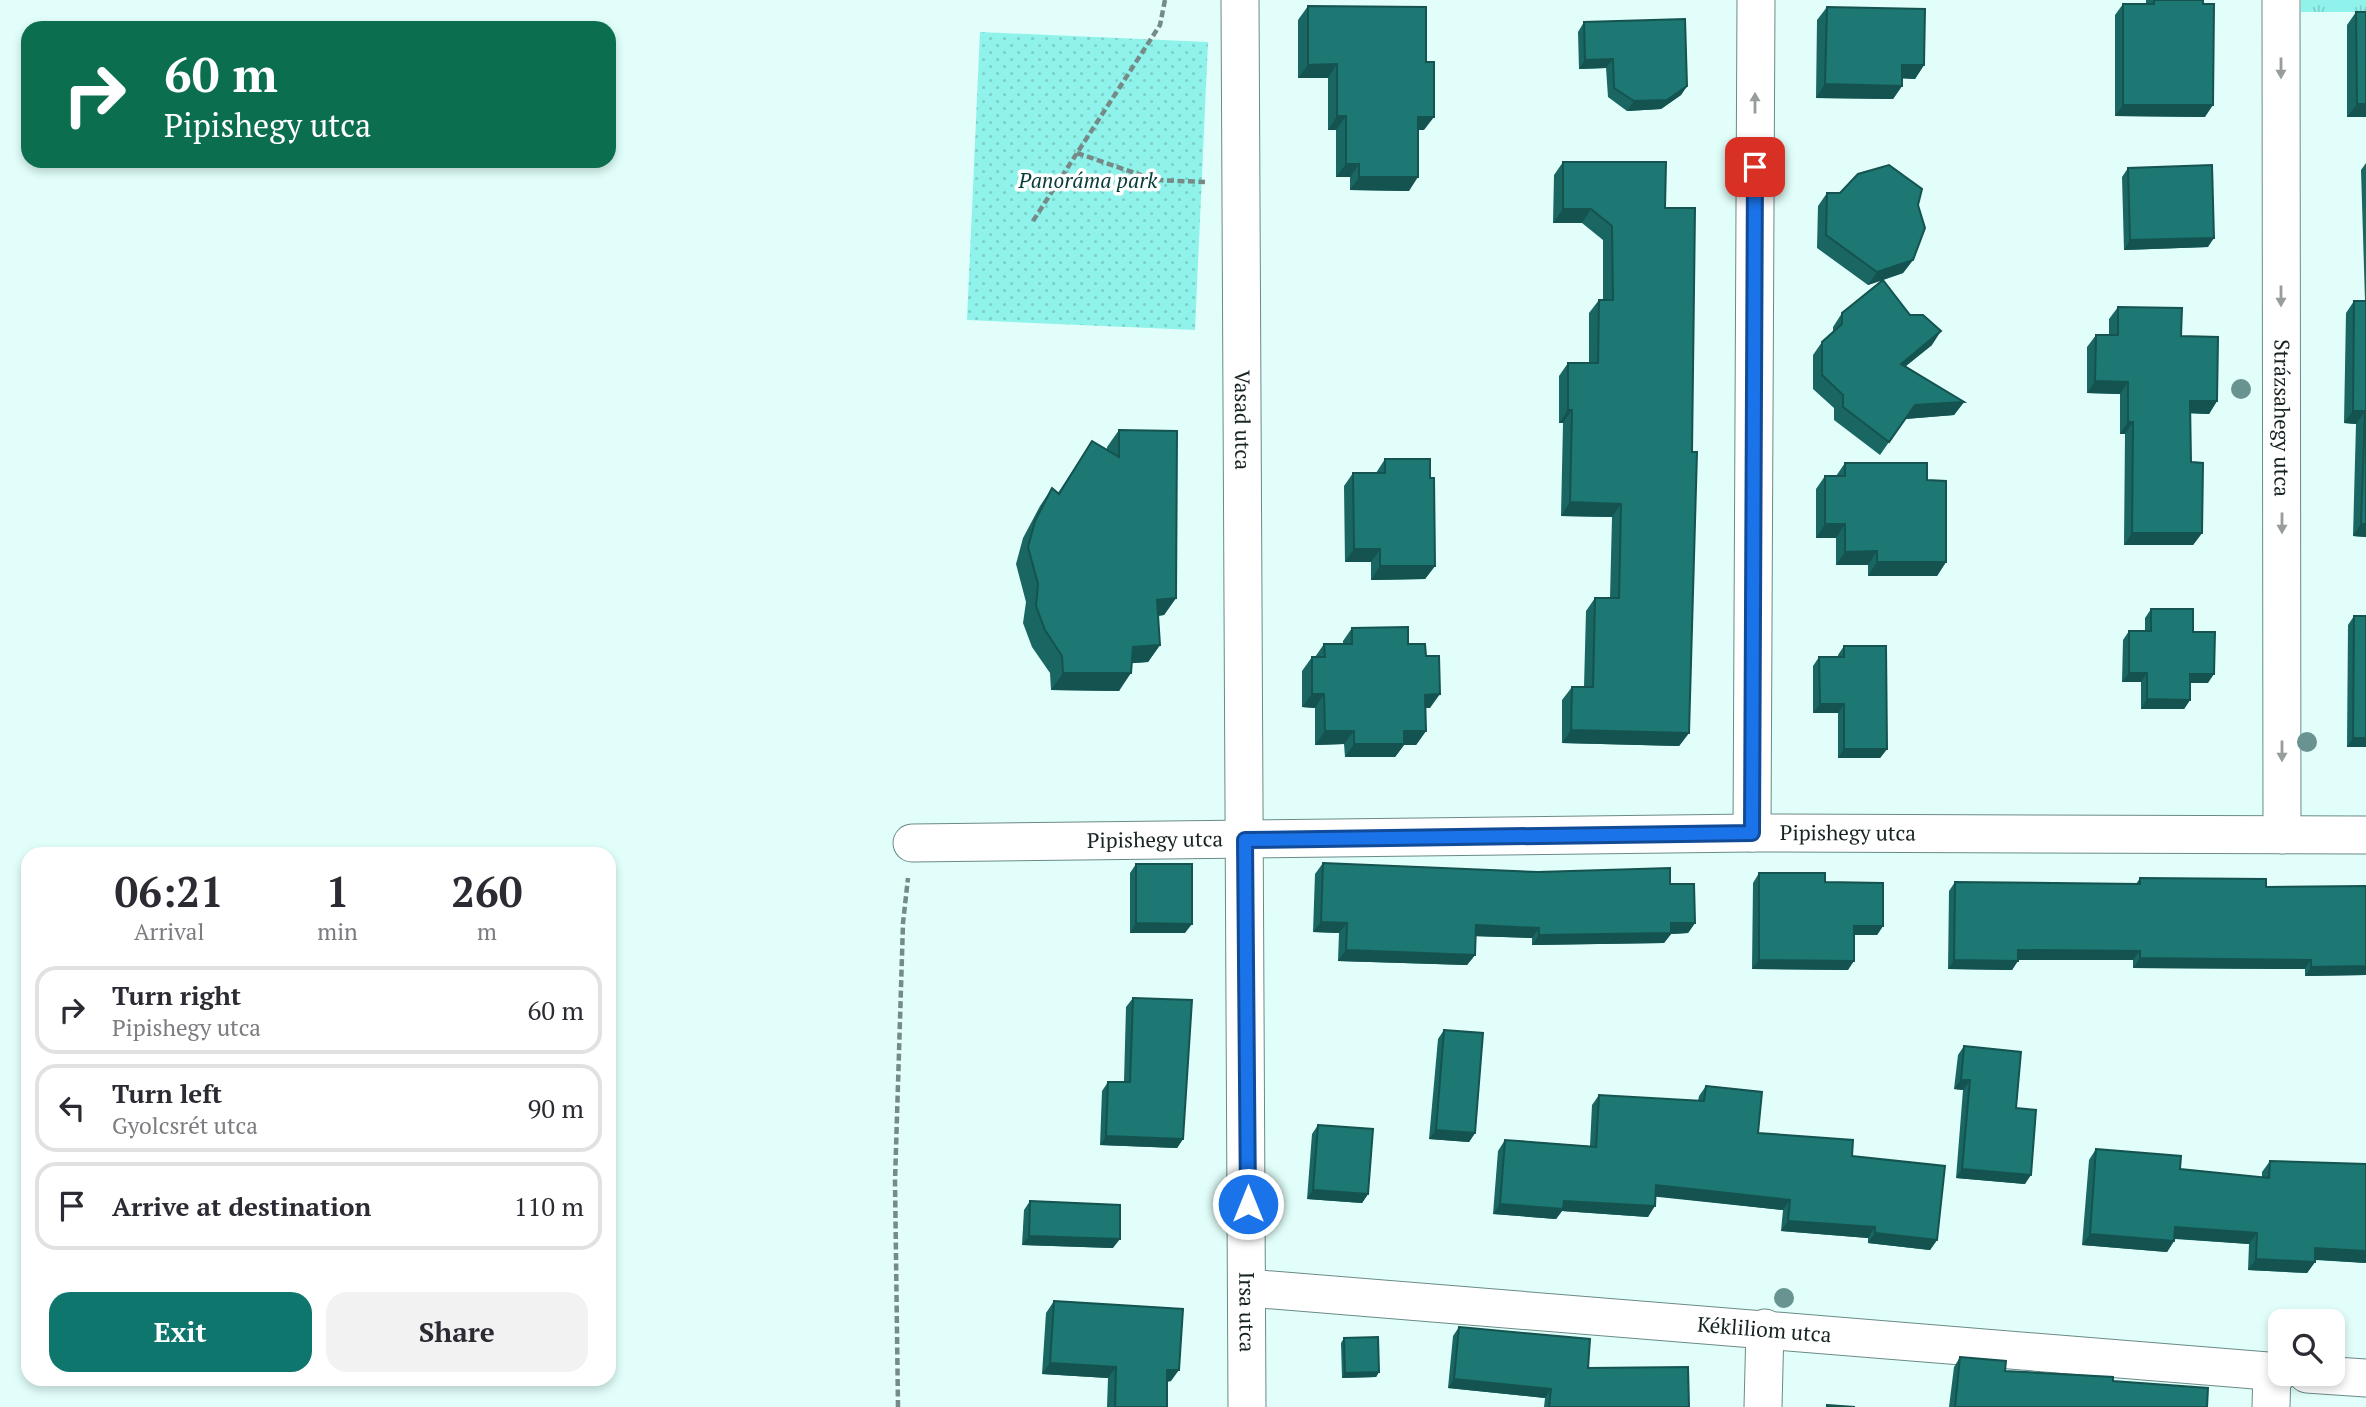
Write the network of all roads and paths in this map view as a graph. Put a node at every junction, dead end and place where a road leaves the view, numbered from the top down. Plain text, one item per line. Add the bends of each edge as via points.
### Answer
1 (1165, 0) edge
2 (1240, 0) edge
3 (1756, 0) edge
4 (2281, 0) edge
5 (1077, 153) junction
6 (1241, 184) junction
7 (1033, 221) dead end
8 (1752, 833) junction
9 (2282, 835) junction
10 (2366, 835) edge
11 (1245, 840) junction
12 (912, 843) joint
13 (1248, 1288) junction
14 (1765, 1328) junction
15 (2268, 1370) edge
16 (2345, 1377) edge
17 (2366, 1378) edge
18 (2274, 1386) edge
19 (898, 1407) edge
20 (1247, 1407) edge
21 (1763, 1407) edge
22 (2271, 1407) edge

1 - 5 path via 1160,25
2 - 6 street, Vasad utca
8 -> 3 street
4 -> 9 street, Strázsahegy utca
5 - 6 path via 1155,180
5 - 7 path
6 - 11 street, Vasad utca
8 - 9 street, Pipishegy utca
8 - 11 street, Pipishegy utca
9 - 10 street, Pipishegy utca
11 - 12 street, Pipishegy utca
11 - 13 street, Irsa utca
12 - 19 path via 903,923 895,1181
13 - 14 street, Kékliliom utca
13 - 20 street, Irsa utca
14 - 15 street, Kékliliom utca
14 - 21 street
16 - 17 street
18 - 22 street

